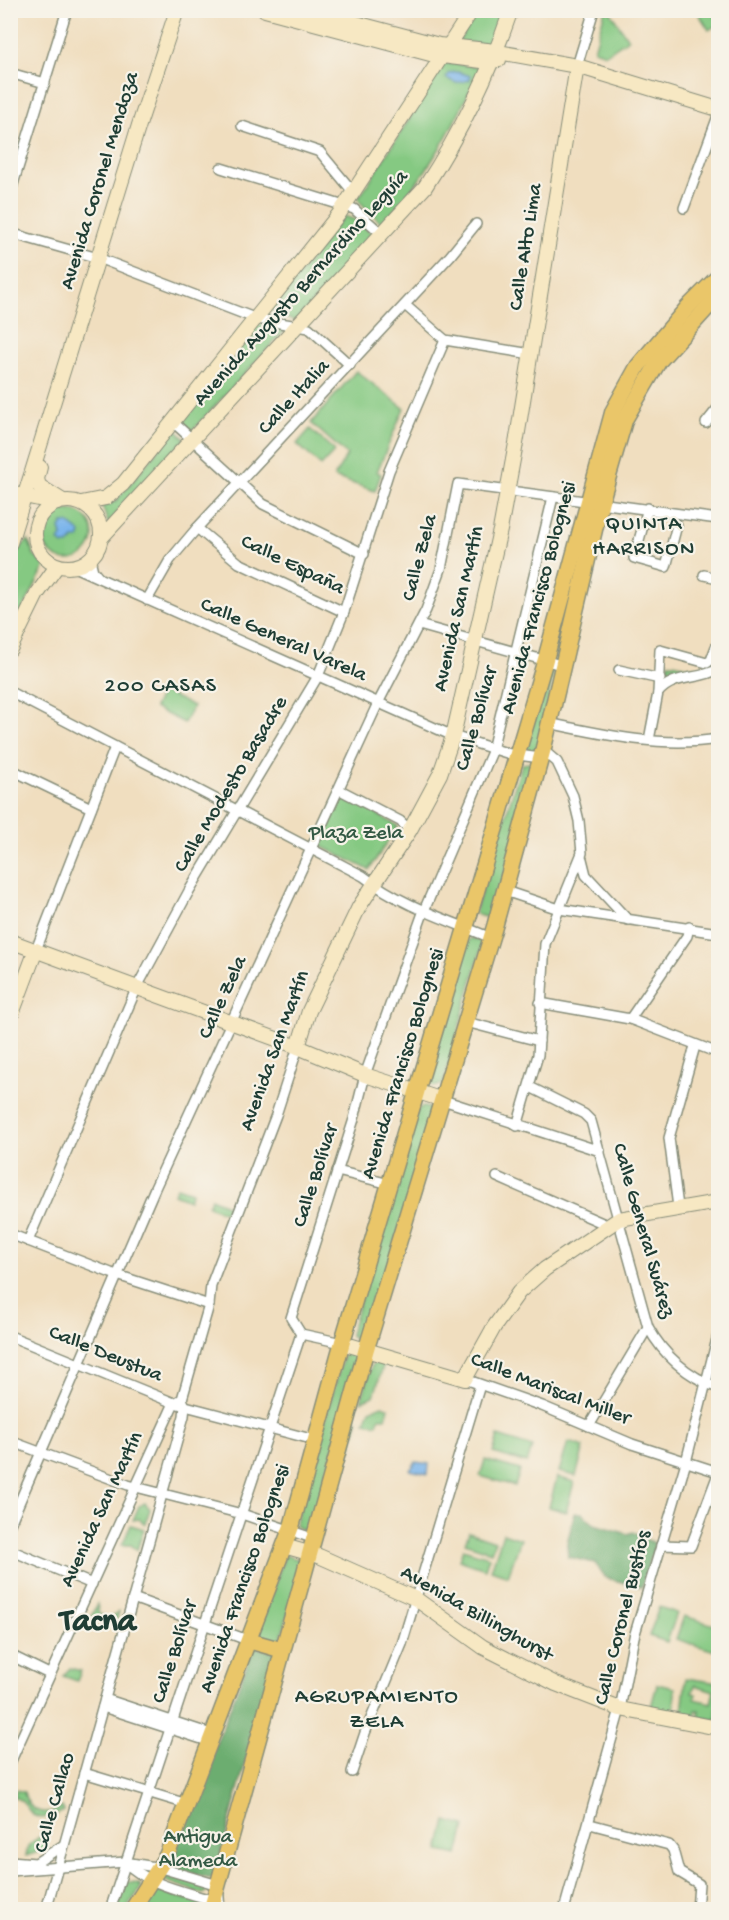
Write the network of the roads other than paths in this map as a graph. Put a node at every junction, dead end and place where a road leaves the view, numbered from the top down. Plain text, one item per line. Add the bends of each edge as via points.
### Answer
1 (67, 10) edge
2 (177, 10) edge
3 (265, 10) edge
4 (307, 10) edge
5 (472, 10) edge
6 (510, 10) edge
7 (594, 10) edge
8 (446, 52) junction
9 (494, 56) junction
10 (578, 69) junction
11 (10, 72) edge
12 (45, 83) junction
13 (718, 109) edge
14 (718, 116) edge
15 (242, 126) dead end
16 (221, 168) dead end
17 (354, 193) junction
18 (10, 194) edge
19 (346, 206) junction
20 (684, 208) dead end
21 (476, 224) dead end
22 (10, 233) edge
23 (383, 235) junction
24 (98, 258) junction
25 (718, 277) edge
26 (718, 296) edge
27 (405, 305) junction
28 (693, 312) junction
29 (257, 319) junction
30 (300, 326) junction
31 (445, 340) junction
32 (531, 354) junction
33 (66, 364) junction
34 (350, 366) junction
35 (718, 408) edge
36 (173, 422) junction
37 (706, 423) dead end
38 (194, 439) junction
39 (239, 483) junction
40 (507, 491) junction
41 (17, 495) edge
42 (553, 497) junction
43 (60, 502) junction
44 (595, 502) junction
45 (81, 504) junction
46 (648, 508) junction
47 (718, 519) edge
48 (36, 524) junction
49 (677, 525) dead end
50 (197, 528) junction
51 (101, 538) junction
52 (10, 545) edge
53 (364, 554) junction
54 (90, 559) junction
55 (57, 566) junction
56 (74, 567) junction
57 (704, 575) dead end
58 (718, 578) edge
59 (99, 579) junction
60 (147, 600) junction
61 (344, 612) junction
62 (419, 625) junction
63 (475, 642) junction
64 (716, 647) dead end
65 (10, 649) edge
66 (515, 652) junction
67 (545, 661) junction
68 (561, 665) junction
69 (718, 669) edge
70 (619, 670) dead end
71 (318, 676) junction
72 (660, 679) junction
73 (10, 692) edge
74 (658, 693) junction
75 (378, 703) junction
76 (548, 723) junction
77 (453, 736) junction
78 (718, 739) edge
79 (649, 740) junction
80 (115, 747) junction
81 (492, 748) junction
82 (542, 754) junction
83 (518, 756) junction
84 (10, 769) edge
85 (340, 790) junction
86 (91, 808) junction
87 (238, 811) junction
88 (410, 830) junction
89 (311, 850) junction
90 (582, 853) junction
91 (373, 883) junction
92 (505, 891) junction
93 (559, 909) junction
94 (423, 913) junction
95 (628, 920) junction
96 (469, 922) junction
97 (688, 927) junction
98 (493, 931) junction
99 (718, 933) edge
100 (10, 941) edge
101 (36, 950) junction
102 (137, 987) junction
103 (540, 1003) junction
104 (10, 1019) edge
105 (630, 1019) junction
106 (466, 1022) junction
107 (232, 1024) junction
108 (539, 1041) junction
109 (695, 1046) junction
110 (298, 1047) junction
111 (718, 1053) edge
112 (364, 1075) junction
113 (530, 1087) junction
114 (417, 1093) junction
115 (443, 1100) junction
116 (517, 1126) junction
117 (600, 1151) junction
118 (337, 1171) junction
119 (497, 1177) dead end
120 (390, 1184) junction
121 (718, 1202) edge
122 (678, 1207) junction
123 (613, 1222) junction
124 (10, 1234) edge
125 (28, 1241) junction
126 (118, 1275) junction
127 (209, 1305) junction
128 (648, 1327) junction
129 (301, 1334) junction
130 (718, 1335) edge
131 (10, 1336) edge
132 (342, 1343) junction
133 (366, 1350) junction
134 (79, 1363) junction
135 (465, 1379) junction
136 (706, 1383) junction
137 (480, 1385) junction
138 (718, 1388) edge
139 (180, 1402) junction
140 (589, 1426) junction
141 (271, 1428) junction
142 (315, 1440) junction
143 (10, 1441) edge
144 (41, 1453) junction
145 (686, 1462) junction
146 (718, 1473) edge
147 (137, 1487) junction
148 (163, 1492) junction
149 (242, 1514) junction
150 (10, 1524) edge
151 (290, 1530) junction
152 (661, 1545) junction
153 (285, 1546) junction
154 (311, 1546) junction
155 (10, 1550) edge
156 (92, 1584) junction
157 (133, 1598) junction
158 (416, 1599) junction
159 (204, 1624) junction
160 (250, 1641) junction
161 (282, 1650) junction
162 (10, 1655) edge
163 (49, 1674) junction
164 (104, 1703) junction
165 (620, 1709) junction
166 (171, 1725) junction
167 (718, 1728) edge
168 (212, 1738) junction
169 (12, 1756) edge
170 (352, 1772) dead end
171 (84, 1773) junction
172 (148, 1791) junction
173 (187, 1804) junction
174 (590, 1824) junction
175 (63, 1844) junction
176 (10, 1861) edge
177 (124, 1862) junction
178 (161, 1868) junction
179 (56, 1869) junction
180 (10, 1871) edge
181 (151, 1880) junction
182 (218, 1885) junction
183 (216, 1907) edge
184 (46, 1910) edge
185 (110, 1910) edge
186 (132, 1910) edge
187 (564, 1910) edge
188 (697, 1910) edge

1 - 12 street
2 - 24 street, Avenida Coronel Mendoza
3 - 8 street
4 - 8 street
5 - 8 street, Avenida Augusto Bernardino Leguía
6 - 9 street, Avenida Augusto Bernardino Leguía
7 - 10 street, Calle Alto Lima
8 - 9 street
8 - 17 street, Avenida Augusto Bernardino Leguía
9 - 10 street
9 - 23 street, Avenida Augusto Bernardino Leguía via 442,161
10 - 13 street via 615,75
10 - 32 street, Calle Alto Lima
11 - 12 street
12 - 18 street
14 - 20 street
15 - 17 street via 320,152
16 - 19 street
17 - 19 street, Avenida Augusto Bernardino Leguía
19 - 23 street via 357,210
19 - 29 street, Avenida Augusto Bernardino Leguía
21 - 27 street, Calle Italia
22 - 24 street
23 - 30 street, Avenida Augusto Bernardino Leguía
24 - 29 street
24 - 33 street, Avenida Coronel Mendoza
25 - 28 main road, Avenida Francisco Bolognesi
26 - 28 main road, Avenida Francisco Bolognesi
27 - 31 street
27 - 34 street, Calle Italia
28 - 44 main road, Avenida Francisco Bolognesi via 636,396
29 - 30 street
29 - 36 street, Avenida Augusto Bernardino Leguía
30 - 34 street via 309,328
30 - 38 street, Avenida Augusto Bernardino Leguía
31 - 32 street
31 - 53 street, Calle Modesto Basadre via 389,471
32 - 40 street, Calle Alto Lima
33 - 41 street, Avenida Coronel Mendoza
33 - 43 street, Avenida Coronel Mendoza via 60,402 37,478 43,490
34 - 39 street, Calle Italia
35 - 37 street
36 - 38 street
36 - 45 street, Avenida Augusto Bernardino Leguía via 115,492
38 - 39 street
38 - 51 street, Avenida Augusto Bernardino Leguía
39 - 50 street, Calle Italia
39 - 53 street via 279,514
40 - 42 street
40 - 62 street, Calle Zela via 458,484 441,569
40 - 63 street, Avenida San Martín
41 - 43 street
41 - 48 street
41 - 52 street
42 - 44 street
42 - 66 street, Calle Bolívar
43 - 45 street
43 - 48 street via 44,511
44 - 46 street
44 - 67 main road, Avenida Francisco Bolognesi
44 - 68 main road, Avenida Francisco Bolognesi
45 - 51 street via 99,521
46 - 47 street
46 - 49 street via 634,558 666,567
48 - 52 street
48 - 55 street via 38,549
50 - 60 street, Calle Italia via 170,560
50 - 61 street, Calle España via 239,563
51 - 54 street
53 - 61 street, Calle Modesto Basadre
54 - 56 street
54 - 59 street
55 - 56 street
55 - 65 street via 37,594
56 - 59 street, Calle General Varela
57 - 58 street
59 - 60 street, Calle General Varela
60 - 71 street, Calle General Varela
61 - 71 street, Calle Modesto Basadre
62 - 63 street
62 - 75 street, Calle Zela
63 - 66 street
63 - 77 street, Avenida San Martín
64 - 72 street via 707,663 660,650
66 - 67 street
66 - 81 street, Calle Bolívar
67 - 68 street
67 - 83 main road, Avenida Francisco Bolognesi
68 - 76 main road, Avenida Francisco Bolognesi
69 - 74 street via 670,682
70 - 72 street
71 - 75 street, Calle General Varela
71 - 87 street, Calle Modesto Basadre
72 - 74 street
73 - 80 street
74 - 79 street
75 - 77 street, Calle General Varela
75 - 85 street, Calle Zela
76 - 79 street
76 - 82 main road, Avenida Francisco Bolognesi
77 - 81 street, Calle General Varela
77 - 88 street, Avenida San Martín via 440,774
78 - 79 street
80 - 86 street
80 - 87 street
81 - 83 street, Calle General Varela
81 - 94 street, Calle Bolívar
82 - 83 street, Calle General Varela
82 - 90 street via 557,762 573,796
82 - 92 main road, Avenida Francisco Bolognesi
83 - 96 main road, Avenida Francisco Bolognesi
84 - 86 street
85 - 88 street
85 - 89 street, Calle Zela
86 - 101 street
87 - 89 street
87 - 102 street, Calle Modesto Basadre
88 - 91 street, Avenida San Martín
89 - 91 street
89 - 107 street, Calle Zela
90 - 93 street
90 - 95 street via 586,875
91 - 94 street
91 - 110 street, Avenida San Martín via 309,1011
92 - 93 street
92 - 98 main road, Avenida Francisco Bolognesi
93 - 95 street
93 - 103 street via 545,944
94 - 96 street
94 - 112 street, Calle Bolívar
95 - 97 street
96 - 98 main road
96 - 114 main road, Avenida Francisco Bolognesi
97 - 99 street
97 - 105 street via 687,936
98 - 106 main road, Avenida Francisco Bolognesi
100 - 101 street
101 - 102 street
101 - 104 street
102 - 107 street
102 - 125 street, Calle Modesto Basadre
103 - 105 street
103 - 108 street
105 - 109 street
106 - 108 street
106 - 115 main road, Avenida Francisco Bolognesi
107 - 110 street
107 - 126 street, Calle Zela
108 - 113 street
109 - 111 street
109 - 122 street via 669,1138
110 - 112 street
110 - 127 street, Avenida San Martín via 211,1285
112 - 114 street
112 - 118 street, Calle Bolívar
113 - 116 street
113 - 117 street, Calle General Suárez via 584,1114 596,1132
114 - 115 street
114 - 120 main road, Avenida Francisco Bolognesi
115 - 116 street
115 - 133 main road, Avenida Francisco Bolognesi
116 - 117 street
117 - 123 street, Calle General Suárez
118 - 120 street
118 - 129 street, Calle Bolívar via 291,1318
119 - 123 street
120 - 132 main road, Avenida Francisco Bolognesi
121 - 122 street
122 - 123 street
123 - 128 street, Calle General Suárez
123 - 135 street via 544,1269 519,1292
124 - 125 street
125 - 126 street
126 - 127 street
126 - 134 street, Calle Zela
127 - 139 street, Avenida San Martín
128 - 136 street, Calle General Suárez via 668,1356
128 - 140 street
129 - 132 street
129 - 141 street, Calle Bolívar
130 - 136 street, Calle Coronel Bustíos
131 - 134 street, Calle Deustua
132 - 133 street, Calle Mariscal Miller
132 - 142 main road, Avenida Francisco Bolognesi
133 - 135 street, Calle Mariscal Miller
133 - 154 main road, Avenida Francisco Bolognesi
134 - 139 street, Calle Deustua
134 - 144 street, Calle Zela
135 - 137 street, Calle Mariscal Miller
136 - 138 street, Calle General Suárez
136 - 145 street, Calle Coronel Bustíos
137 - 140 street, Calle Mariscal Miller
137 - 158 street
139 - 141 street, Calle Deustua
139 - 147 street, Avenida San Martín
139 - 148 street, Avenida San Martín
140 - 145 street, Calle Mariscal Miller
141 - 142 street, Calle Deustua
141 - 149 street, Calle Bolívar
142 - 151 main road, Avenida Francisco Bolognesi
143 - 144 street
144 - 147 street
144 - 150 street, Calle Zela
145 - 146 street, Calle Mariscal Miller
145 - 152 street, Calle Coronel Bustíos
146 - 152 street via 691,1546
147 - 148 street
147 - 156 street, Avenida San Martín
148 - 149 street
148 - 157 street, Avenida San Martín
149 - 151 street
149 - 159 street, Calle Bolívar
151 - 153 main road, Avenida Francisco Bolognesi
151 - 154 street
152 - 165 street, Calle Coronel Bustíos via 627,1664
153 - 154 street, Avenida Billinghurst
153 - 160 main road, Avenida Francisco Bolognesi
154 - 158 street, Avenida Billinghurst
154 - 161 main road, Avenida Francisco Bolognesi
155 - 156 street
156 - 163 street, Avenida San Martín
157 - 159 street
157 - 164 street, Avenida San Martín
158 - 165 street, Avenida Billinghurst via 504,1659
158 - 170 street
159 - 160 street
159 - 166 street, Calle Bolívar
160 - 161 main road
160 - 168 main road, Avenida Francisco Bolognesi
161 - 182 main road, Avenida Francisco Bolognesi
162 - 163 street
163 - 169 street, Avenida San Martín
164 - 166 street
164 - 171 street, Calle Callao
165 - 167 street, Avenida Billinghurst
165 - 174 street, Calle Coronel Bustíos
166 - 168 street
166 - 172 street, Calle Bolívar
168 - 173 main road, Avenida Francisco Bolognesi
171 - 172 street
171 - 175 street, Calle Callao
172 - 173 street
172 - 177 street, Calle Bolívar
173 - 178 main road, Avenida Francisco Bolognesi
174 - 187 street, Calle Coronel Bustíos
174 - 188 street via 669,1845 681,1875 699,1884
175 - 176 street via 36,1863
175 - 179 street, Calle Callao
177 - 178 street
177 - 179 street
177 - 181 street
177 - 185 street, Calle Bolívar
178 - 181 main road, Avenida Francisco Bolognesi
178 - 182 street
179 - 180 street
179 - 184 street, Calle Callao
181 - 183 street
181 - 186 main road, Avenida Francisco Bolognesi
182 - 183 main road, Avenida Francisco Bolognesi

